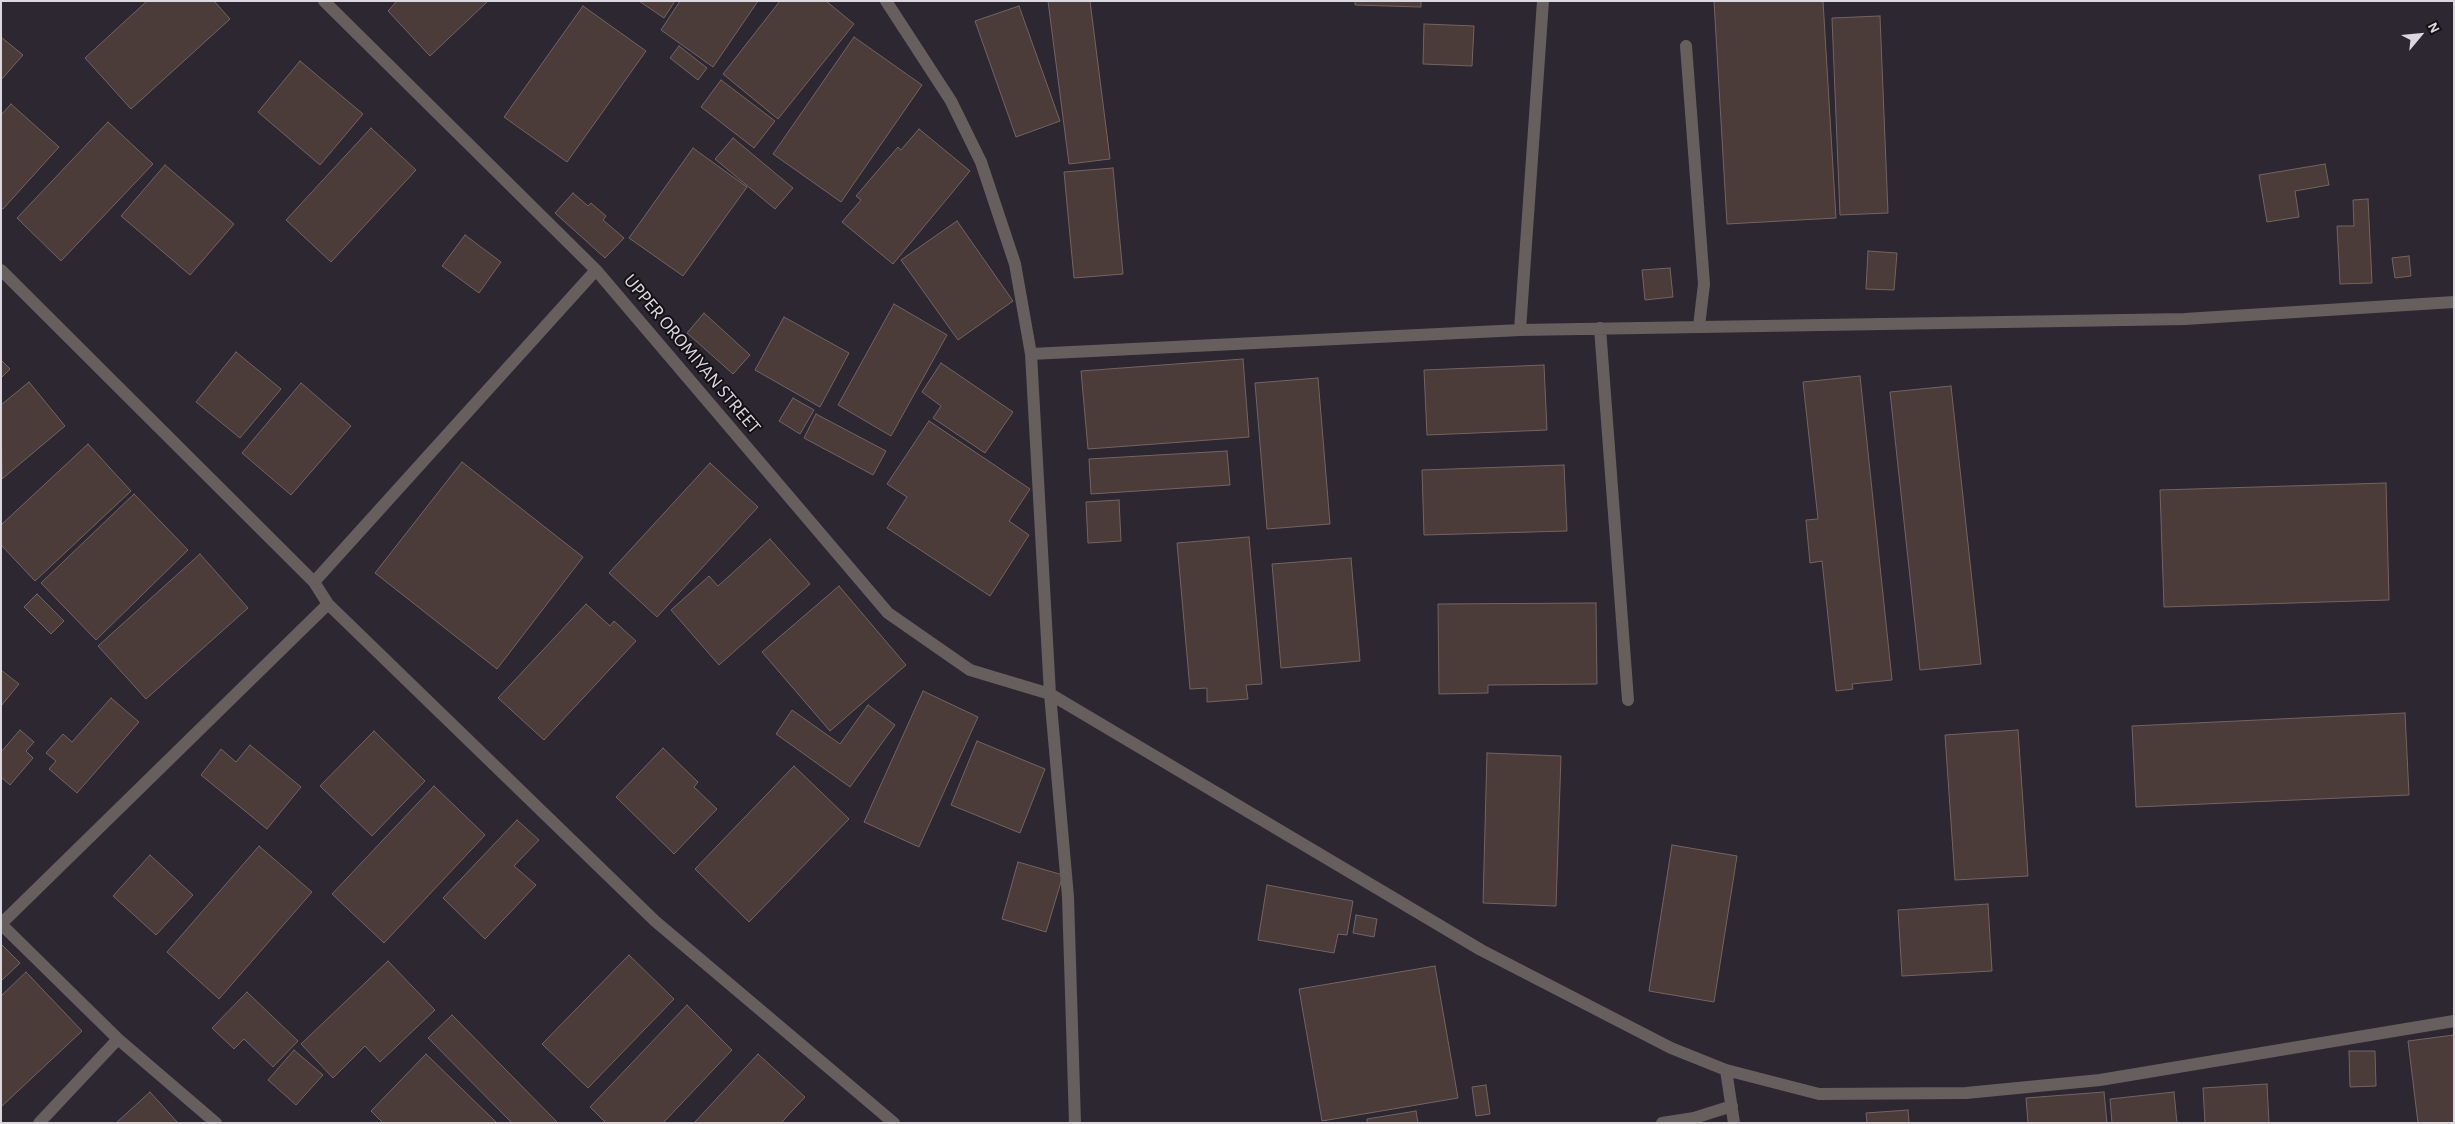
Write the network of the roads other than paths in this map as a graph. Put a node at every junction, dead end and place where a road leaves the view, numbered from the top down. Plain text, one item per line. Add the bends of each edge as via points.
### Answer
1 (324, 1) edge
2 (886, 1) edge
3 (1543, 1) edge
4 (1686, 46) dead end
5 (1, 270) edge
6 (596, 270) junction
7 (2454, 302) edge
8 (1699, 326) junction
9 (1600, 328) junction
10 (1520, 330) junction
11 (1031, 354) junction
12 (314, 582) junction
13 (328, 604) junction
14 (1050, 694) junction
15 (1628, 700) dead end
16 (1, 924) edge
17 (2454, 1020) edge
18 (118, 1039) junction
19 (1726, 1070) junction
20 (1732, 1106) junction
21 (39, 1123) edge
22 (216, 1123) edge
23 (894, 1123) edge
24 (1075, 1123) edge
25 (1662, 1123) edge
26 (1734, 1123) edge

1 - 6 street, UPPER OROMIYAN STREET
2 - 11 street via 951,101 981,162 1015,264
3 - 10 street
4 - 8 street via 1704,284
5 - 12 street
6 - 12 street
6 - 14 street, UPPER OROMIYAN STREET via 888,613 970,670
7 - 8 street via 2185,319
8 - 9 street
9 - 10 street
9 - 15 street
10 - 11 street
11 - 14 street
12 - 13 street
13 - 16 street
13 - 23 street via 655,921
14 - 19 street, UPPER OROMIYAN STREET via 1481,950 1670,1048
14 - 24 street via 1068,897
16 - 18 street
17 - 19 street, UPPER OROMIYAN STREET via 2100,1080 1966,1092 1820,1094
18 - 21 street
18 - 22 street
19 - 20 street
20 - 25 street via 1694,1118
20 - 26 street

